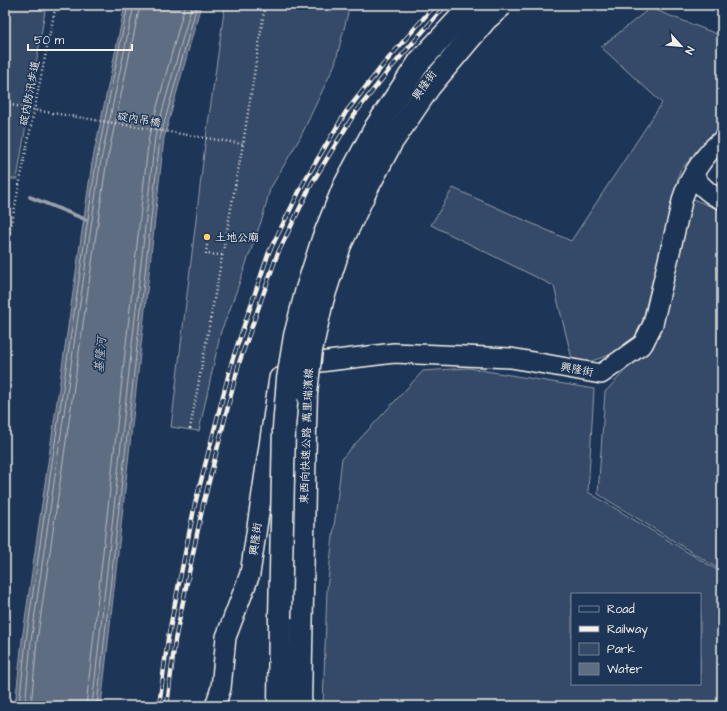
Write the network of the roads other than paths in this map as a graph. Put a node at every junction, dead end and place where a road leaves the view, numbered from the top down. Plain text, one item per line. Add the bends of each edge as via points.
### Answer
1 (472, 5) edge
2 (487, 5) edge
3 (502, 5) edge
4 (722, 140) edge
5 (693, 176) junction
6 (722, 199) edge
7 (280, 367) junction
8 (215, 706) edge
9 (279, 706) edge
10 (300, 706) edge

1 - 9 highway, 東西向快速公路 萬里瑞濱線, bridge via 420,61 376,127 344,187 323,239 307,289 295,336 284,428
2 - 7 street, 興隆街 via 433,72 369,163 342,217
3 - 10 highway, 東西向快速公路 萬里瑞濱線, bridge via 486,19 429,87 391,143 340,245 322,301 311,350 304,428
4 - 5 street, 興隆街 via 711,150
5 - 6 street via 702,187
5 - 7 street, 興隆街 via 683,197 653,324 643,344 601,374 510,358 394,353
7 - 8 street, 興隆街 via 250,574 226,637 221,688

